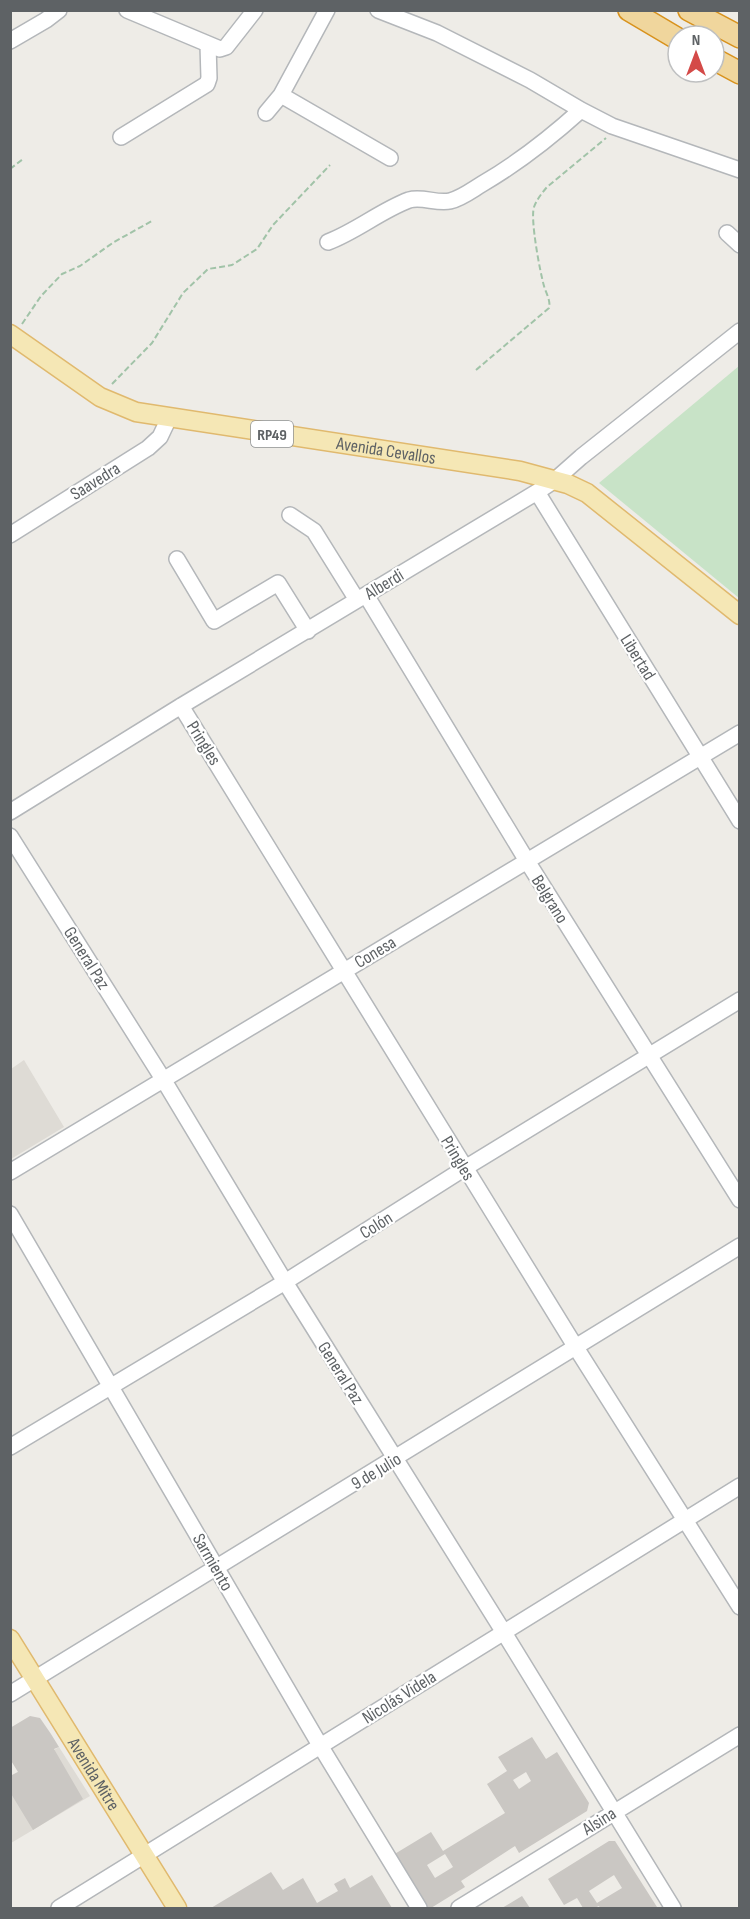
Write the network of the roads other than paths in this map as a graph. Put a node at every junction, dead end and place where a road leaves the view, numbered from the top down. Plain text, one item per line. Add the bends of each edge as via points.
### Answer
1 (58, 10) edge
2 (127, 10) edge
3 (255, 10) edge
4 (327, 10) edge
5 (378, 10) edge
6 (629, 10) edge
7 (689, 10) edge
8 (666, 32) edge
9 (740, 38) edge
10 (10, 41) edge
11 (208, 45) junction
12 (726, 65) edge
13 (740, 73) edge
14 (281, 95) junction
15 (581, 110) junction
16 (266, 113) dead end
17 (121, 137) dead end
18 (390, 158) dead end
19 (740, 170) edge
20 (727, 233) dead end
21 (328, 242) dead end
22 (740, 245) edge
23 (740, 331) edge
24 (12, 335) edge
25 (169, 418) junction
26 (555, 480) junction
27 (537, 492) junction
28 (290, 515) dead end
29 (10, 535) edge
30 (177, 559) dead end
31 (362, 597) junction
32 (740, 615) edge
33 (308, 631) junction
34 (181, 706) junction
35 (740, 733) edge
36 (700, 758) junction
37 (10, 812) edge
38 (740, 821) edge
39 (10, 836) edge
40 (527, 861) junction
41 (344, 970) junction
42 (740, 1000) edge
43 (649, 1056) junction
44 (163, 1079) junction
45 (465, 1168) junction
46 (10, 1172) edge
47 (740, 1200) edge
48 (10, 1214) edge
49 (740, 1246) edge
50 (285, 1282) junction
51 (575, 1346) junction
52 (112, 1387) junction
53 (10, 1447) edge
54 (395, 1459) junction
55 (740, 1486) edge
56 (685, 1521) junction
57 (216, 1567) junction
58 (740, 1607) edge
59 (504, 1631) junction
60 (10, 1639) edge
61 (35, 1679) junction
62 (10, 1694) edge
63 (740, 1735) edge
64 (321, 1747) junction
65 (613, 1811) junction
66 (145, 1855) junction
67 (59, 1908) edge
68 (177, 1908) edge
69 (419, 1908) edge
70 (459, 1908) edge
71 (673, 1908) edge

1 - 10 street
2 - 11 street
3 - 11 street via 226,47
4 - 14 street
5 - 15 street via 437,33
6 - 8 highway
7 - 9 highway
11 - 17 street via 207,84
12 - 13 highway
14 - 16 street
14 - 18 street
15 - 19 street via 616,127
15 - 21 street via 510,167 461,196 444,201 411,200
20 - 22 street
23 - 26 street, Alberdi
24 - 25 main road, Avenida Cevallos / RP49 via 100,397 136,412
25 - 26 main road, Avenida Cevallos / RP49 via 520,471
25 - 29 street, Saavedra via 160,437 148,448
26 - 27 street, Alberdi
26 - 32 main road, Avenida Cevallos / RP49 via 587,493
27 - 31 street, Alberdi
27 - 36 street, Libertad
28 - 31 street, Belgrano via 314,531
30 - 33 street via 214,621 278,583
31 - 33 street, Alberdi
31 - 40 street, Belgrano
33 - 34 street, Alberdi
34 - 37 street, Alberdi
34 - 41 street, Pringles
35 - 36 street, Conesa
36 - 38 street, Libertad
36 - 40 street, Conesa
39 - 44 street, General Paz
40 - 41 street, Conesa
40 - 43 street, Belgrano
41 - 44 street, Conesa
41 - 45 street, Pringles
42 - 43 street, Colón
43 - 45 street, Colón
43 - 47 street, Belgrano
44 - 46 street, Conesa
44 - 50 street, General Paz
45 - 50 street, Colón
45 - 51 street, Pringles
48 - 52 street, Sarmiento
49 - 51 street, 9 de Julio
50 - 52 street, Colón
50 - 54 street, General Paz
51 - 54 street, 9 de Julio
51 - 56 street, Pringles
52 - 53 street, Colón
52 - 57 street, Sarmiento
54 - 57 street, 9 de Julio
54 - 59 street, General Paz
55 - 56 street, Nicolás Videla
56 - 58 street, Pringles
56 - 59 street, Nicolás Videla
57 - 61 street, 9 de Julio
57 - 64 street, Sarmiento
59 - 64 street, Nicolás Videla
59 - 65 street, General Paz
60 - 61 main road, Avenida Mitre
61 - 62 street, 9 de Julio
61 - 66 main road, Avenida Mitre
63 - 65 street, Alsina
64 - 66 street, Nicolás Videla
64 - 69 street, Sarmiento
65 - 70 street, Alsina
65 - 71 street, General Paz
66 - 67 street, Nicolás Videla
66 - 68 main road, Avenida Mitre

